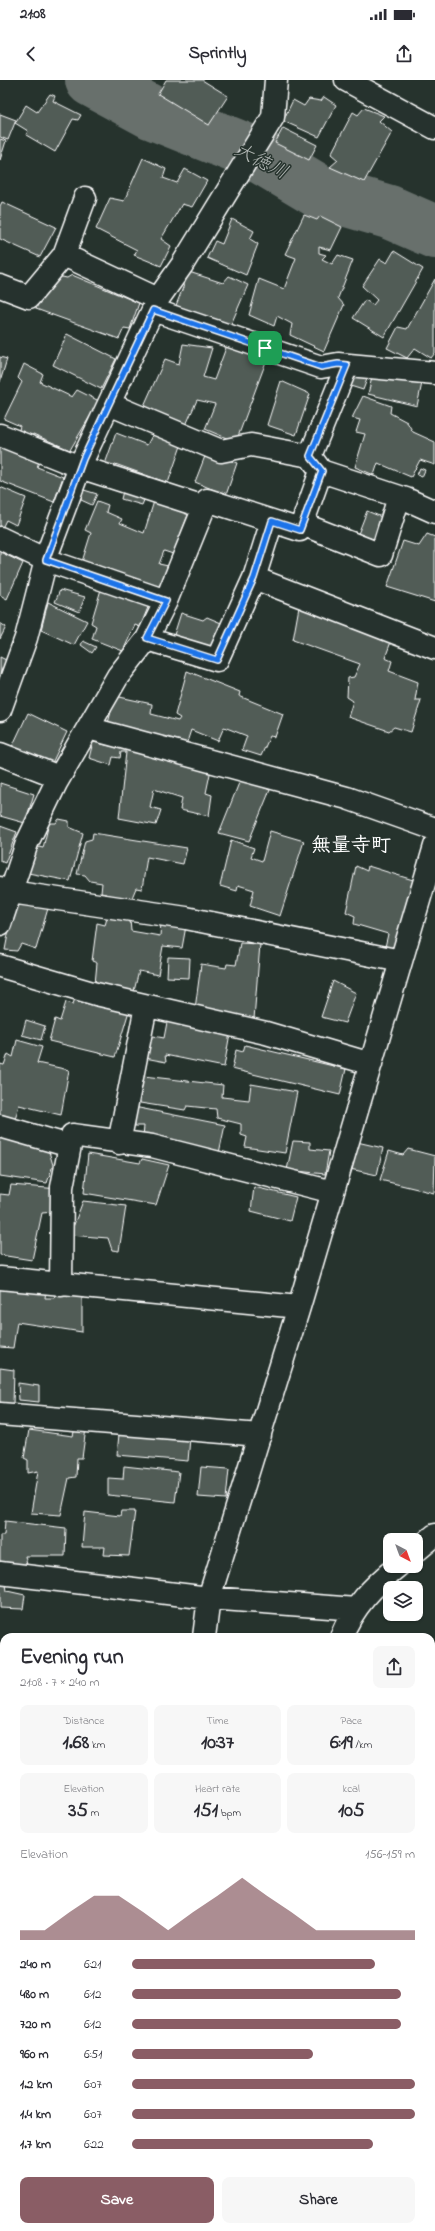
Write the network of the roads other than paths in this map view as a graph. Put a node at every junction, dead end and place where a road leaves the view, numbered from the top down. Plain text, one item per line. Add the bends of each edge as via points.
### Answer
1 (276, 80) edge
2 (346, 80) edge
3 (435, 128) edge
4 (85, 198) dead end
5 (64, 255) junction
6 (0, 286) edge
7 (155, 305) junction
8 (347, 365) junction
9 (435, 373) edge
10 (109, 404) junction
11 (0, 435) edge
12 (316, 464) junction
13 (80, 467) junction
14 (399, 497) junction
15 (204, 507) junction
16 (435, 512) edge
17 (272, 521) junction
18 (302, 524) junction
19 (0, 538) edge
20 (46, 560) junction
21 (254, 578) junction
22 (166, 601) junction
23 (147, 638) junction
24 (435, 648) edge
25 (0, 710) edge
26 (88, 728) junction
27 (0, 754) edge
28 (59, 777) junction
29 (435, 829) edge
30 (435, 846) edge
31 (5, 890) edge
32 (0, 924) edge
33 (401, 962) junction
34 (0, 966) edge
35 (146, 1006) junction
36 (371, 1064) junction
37 (0, 1126) edge
38 (118, 1143) junction
39 (70, 1146) junction
40 (333, 1192) junction
41 (0, 1278) edge
42 (61, 1285) junction
43 (299, 1307) junction
44 (0, 1414) edge
45 (260, 1435) junction
46 (435, 1535) edge
47 (423, 1545) edge
48 (0, 1573) edge
49 (390, 1573) edge
50 (209, 1598) junction
51 (356, 1609) junction
52 (205, 1633) edge
53 (342, 1633) edge

1 - 7 street via 273,117
2 - 3 street
4 - 5 street
5 - 6 street via 29,297
5 - 7 street
7 - 8 street via 321,367
7 - 10 street
8 - 9 street
8 - 12 street
10 - 12 street via 221,451 251,445
10 - 13 street
11 - 13 street
12 - 14 street
12 - 18 street
13 - 15 street
13 - 20 street
14 - 16 street
14 - 18 street via 381,555
15 - 17 street via 207,500
15 - 22 street
17 - 18 street via 300,530
17 - 21 street
19 - 20 street
20 - 22 street
20 - 25 street via 26,638
21 - 23 street via 217,660
21 - 24 street
22 - 23 street
23 - 26 street via 118,676
26 - 28 street
26 - 29 street via 340,796
27 - 28 street
28 - 31 street
30 - 33 street
31 - 32 street
31 - 33 street via 186,918
33 - 36 street
34 - 35 street
35 - 36 street via 266,1033
35 - 38 street
36 - 40 street
37 - 39 street
38 - 39 street via 72,1135
38 - 40 street via 152,1146
39 - 42 street via 62,1188
40 - 43 street
41 - 42 street
42 - 43 street
43 - 45 street
44 - 45 street
45 - 50 street
46 - 47 street
48 - 50 street
49 - 51 street via 374,1586
50 - 51 street
50 - 52 street
51 - 53 street via 348,1618

